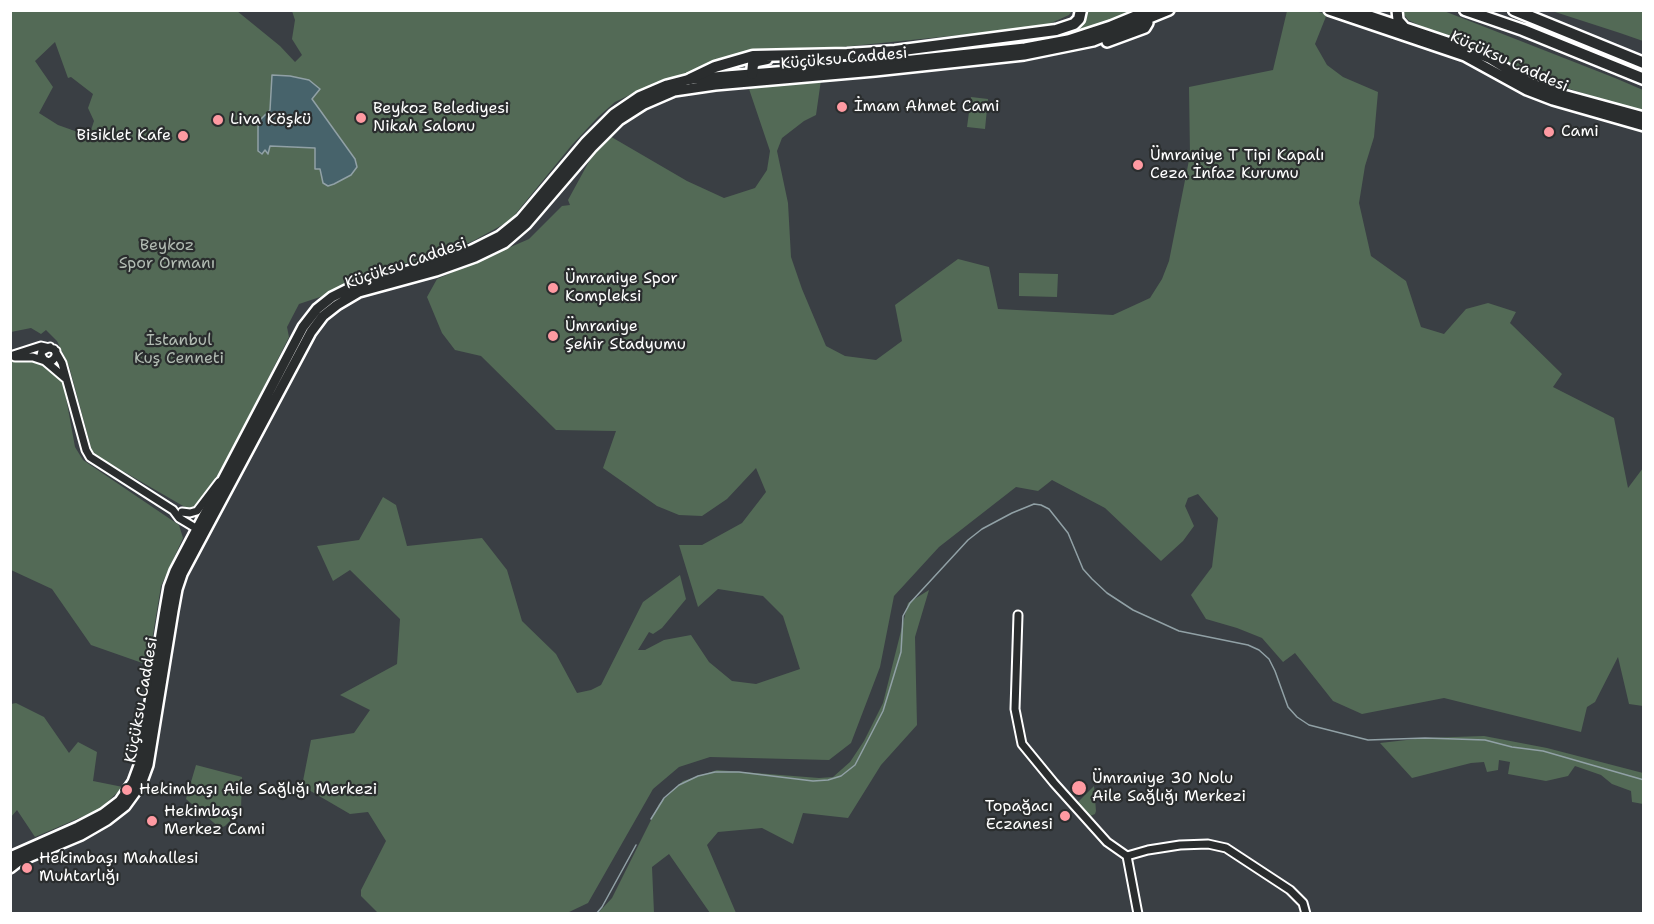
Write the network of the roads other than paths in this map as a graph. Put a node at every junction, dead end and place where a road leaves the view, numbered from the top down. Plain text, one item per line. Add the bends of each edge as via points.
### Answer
1 (1081, 10) edge
2 (1169, 10) edge
3 (1329, 10) edge
4 (1352, 10) edge
5 (1385, 10) edge
6 (1394, 10) edge
7 (1466, 10) edge
8 (1514, 10) edge
9 (1147, 15) edge
10 (1366, 15) junction
11 (1126, 20) junction
12 (1388, 26) junction
13 (1405, 28) junction
14 (1091, 44) junction
15 (816, 55) junction
16 (1644, 63) edge
17 (1492, 65) junction
18 (849, 70) junction
19 (755, 78) junction
20 (690, 79) junction
21 (1644, 80) edge
22 (1562, 99) junction
23 (623, 113) junction
24 (1644, 117) edge
25 (1644, 126) edge
26 (52, 348) junction
27 (10, 357) edge
28 (45, 361) junction
29 (67, 380) junction
30 (251, 436) junction
31 (225, 477) junction
32 (181, 515) junction
33 (202, 528) junction
34 (190, 544) junction
35 (1018, 615) dead end
36 (161, 657) junction
37 (56, 841) junction
38 (1127, 856) junction
39 (10, 857) edge
40 (10, 868) edge
41 (1138, 914) edge
42 (1306, 914) edge

1 - 15 highway via 1074,24 1056,30 895,51
2 - 9 main road, Küçüksu Caddesi
3 - 12 main road, Küçüksu Caddesi
4 - 10 main road, Küçüksu Caddesi
5 - 10 main road
6 - 12 main road
6 - 13 main road
7 - 21 highway
8 - 16 highway
9 - 11 main road, Küçüksu Caddesi
9 - 14 main road, Küçüksu Caddesi
10 - 12 main road, Küçüksu Caddesi
11 - 14 main road via 1122,26 1092,37
11 - 18 main road, Küçüksu Caddesi via 1068,40 1024,48
12 - 13 main road, Küçüksu Caddesi
12 - 17 main road, Küçüksu Caddesi
13 - 17 main road, Küçüksu Caddesi via 1468,49
14 - 18 main road, Küçüksu Caddesi
15 - 19 highway via 757,61 751,69
15 - 20 highway via 753,56
17 - 22 main road, Küçüksu Caddesi via 1527,90
18 - 19 main road, Küçüksu Caddesi
19 - 20 main road, Küçüksu Caddesi
19 - 23 main road, Küçüksu Caddesi via 674,91
20 - 23 main road, Küçüksu Caddesi via 639,97
22 - 24 main road, Küçüksu Caddesi
22 - 25 main road, Küçüksu Caddesi
23 - 30 main road, Küçüksu Caddesi via 586,142 518,226 412,274 369,286 356,285 332,297 303,327
26 - 27 street via 35,347
26 - 28 street via 41,352
26 - 29 street
27 - 28 street
28 - 29 street
29 - 32 street via 90,457
30 - 31 main road, Küçüksu Caddesi
30 - 33 main road, Küçüksu Caddesi
31 - 32 street via 197,511
31 - 33 main road, Küçüksu Caddesi
32 - 33 street via 194,527
32 - 34 street
33 - 34 main road, Küçüksu Caddesi
33 - 36 main road, Küçüksu Caddesi via 186,559
34 - 36 main road, Küçüksu Caddesi via 169,587
35 - 38 street via 1015,709 1022,744 1107,842
36 - 37 main road, Küçüksu Caddesi via 137,782 112,812
37 - 39 main road, Küçüksu Caddesi
37 - 40 main road, Küçüksu Caddesi
38 - 41 street
38 - 42 street via 1180,845 1226,848 1290,890 1303,903

